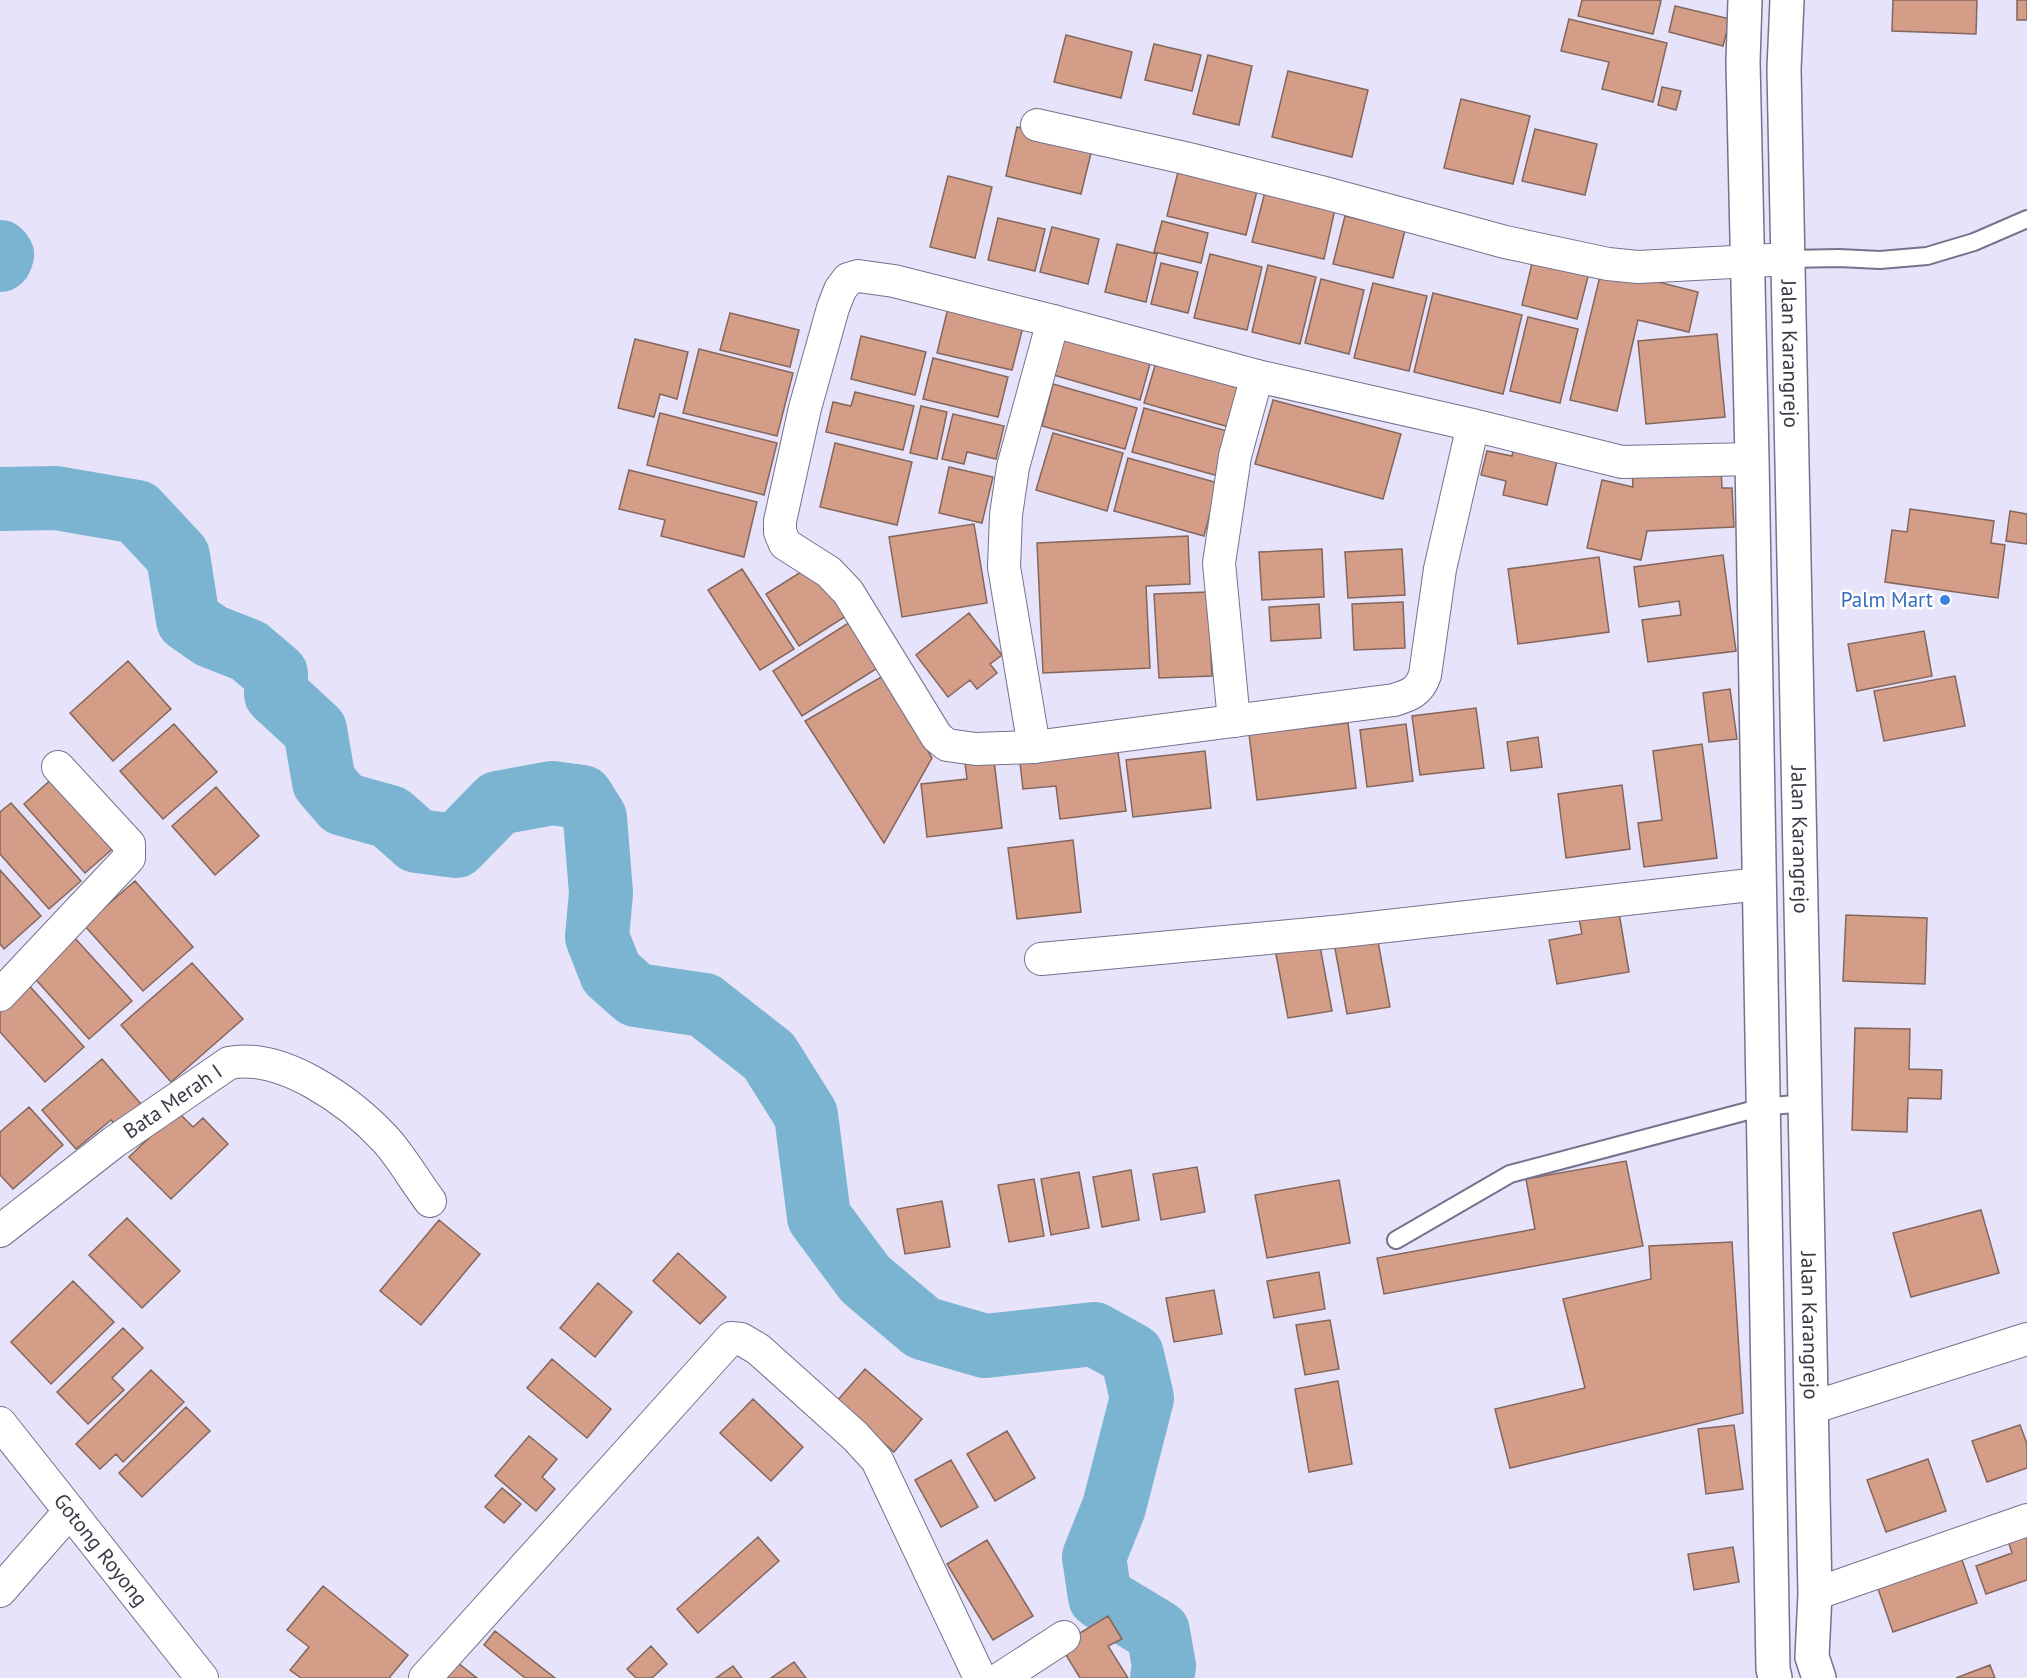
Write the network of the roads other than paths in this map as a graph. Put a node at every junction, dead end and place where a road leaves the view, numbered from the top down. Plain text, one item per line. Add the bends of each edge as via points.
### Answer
1 (1745, 0) edge
2 (1786, 0) edge
3 (1037, 125) dead end
4 (2027, 219) edge
5 (1788, 259) junction
6 (1747, 261) junction
7 (1053, 321) junction
8 (1257, 376) junction
9 (1473, 425) junction
10 (1752, 459) junction
11 (1234, 721) junction
12 (1034, 747) junction
13 (58, 767) dead end
14 (1758, 884) junction
15 (1041, 959) dead end
16 (0, 995) edge
17 (1805, 1103) junction
18 (1763, 1107) junction
19 (1764, 1160) junction
20 (1806, 1160) junction
21 (430, 1201) dead end
22 (0, 1231) edge
23 (1396, 1240) dead end
24 (2027, 1339) edge
25 (1811, 1408) junction
26 (0, 1423) edge
27 (70, 1511) junction
28 (2027, 1520) edge
29 (0, 1590) edge
30 (1815, 1594) junction
31 (1064, 1638) dead end
32 (202, 1678) edge
33 (425, 1678) edge
34 (980, 1678) edge
35 (1001, 1678) edge
36 (1775, 1678) edge
37 (1819, 1678) edge

1 - 6 main road, Jalan Karangrejo
2 - 5 main road, Jalan Karangrejo
3 - 6 street via 1608,264 1638,267
4 - 5 lane via 1974,242 1926,256
5 - 6 street
5 - 17 main road, Jalan Karangrejo
6 - 10 main road, Jalan Karangrejo
7 - 8 street
7 - 12 street via 1013,467 1006,515 1004,567
7 - 12 street via 894,281 858,276 848,279 833,308 805,408 780,521 785,544 829,572 848,592 937,737 947,745 976,749
8 - 9 street
8 - 11 street via 1235,456 1219,563
9 - 10 street via 1622,462
9 - 11 street via 1440,569 1421,686 1412,695 1394,700
10 - 14 main road, Jalan Karangrejo
11 - 12 street
13 - 16 street via 129,844 129,858
14 - 15 street via 1343,931
14 - 18 main road, Jalan Karangrejo
17 - 18 lane
17 - 20 main road, Jalan Karangrejo
18 - 19 main road, Jalan Karangrejo
18 - 23 lane via 1510,1174
19 - 20 main road
19 - 36 main road, Jalan Karangrejo
20 - 25 main road, Jalan Karangrejo
21 - 22 street, Bata Merah I via 386,1140 352,1109 308,1079 267,1063 244,1060 229,1063 114,1142
24 - 25 street
25 - 30 main road, Jalan Karangrejo
26 - 27 street, Gotong Royong
27 - 29 street
27 - 32 street, Gotong Royong
28 - 30 street
30 - 37 main road, Jalan Karangrejo via 1812,1657
31 - 35 street
33 - 34 street via 731,1338 758,1349 855,1436 877,1461

